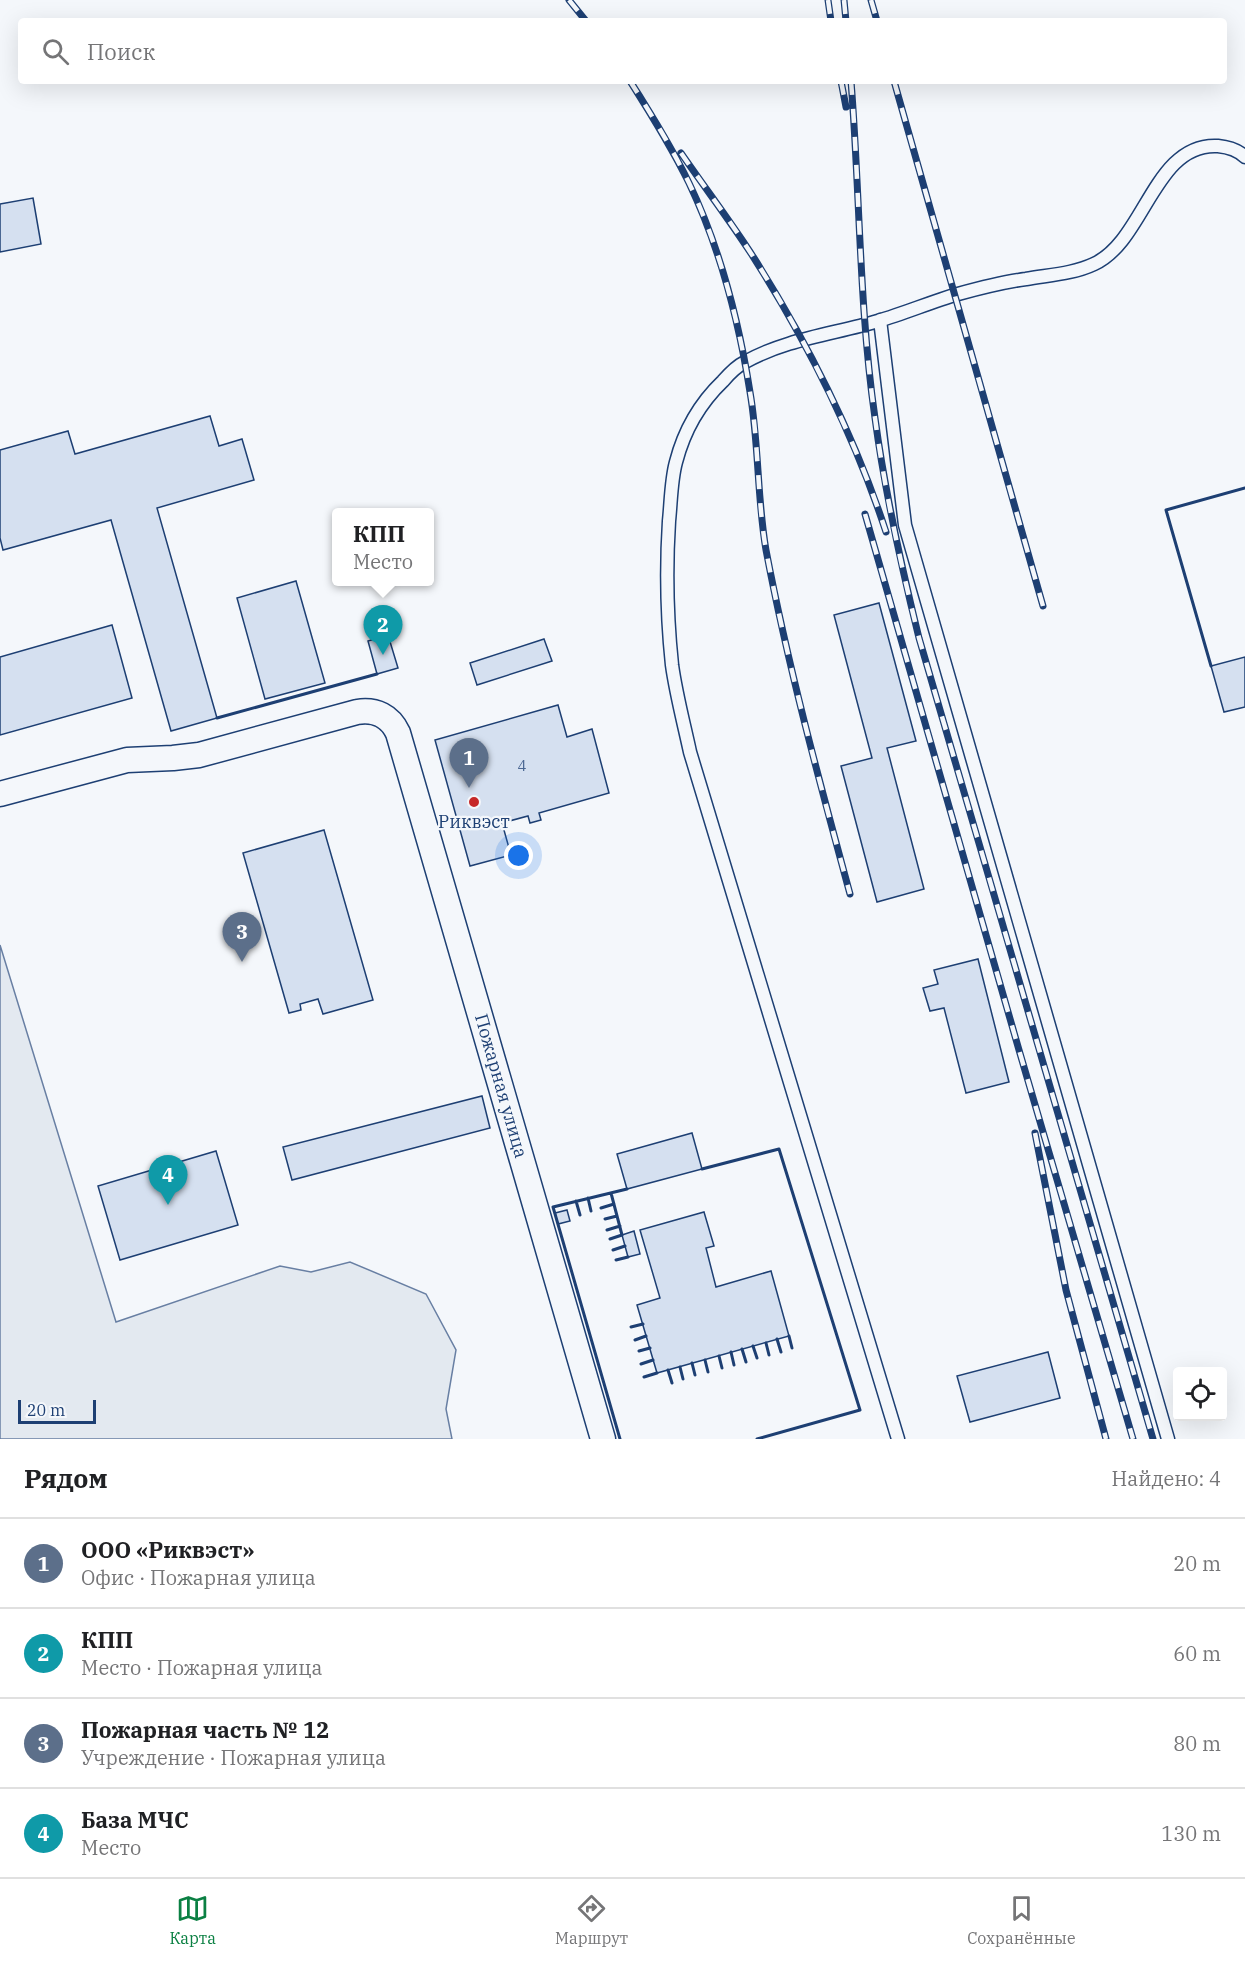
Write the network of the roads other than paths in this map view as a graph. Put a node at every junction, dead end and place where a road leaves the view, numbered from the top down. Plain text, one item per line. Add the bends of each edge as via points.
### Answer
1 (1245, 157) edge
2 (880, 320) junction
3 (0, 794) edge
4 (603, 1439) edge
5 (898, 1439) edge
6 (1168, 1439) edge

1 - 2 lane via 1228,147 1214,146 1184,156 1163,178 1126,237 1094,264 992,285
2 - 5 lane via 802,340 744,362 712,392 687,431 676,463 667,578 672,666 690,752
2 - 6 lane via 905,525
3 - 4 street, Пожарная улица via 127,760 198,755 365,711 383,716 395,726

